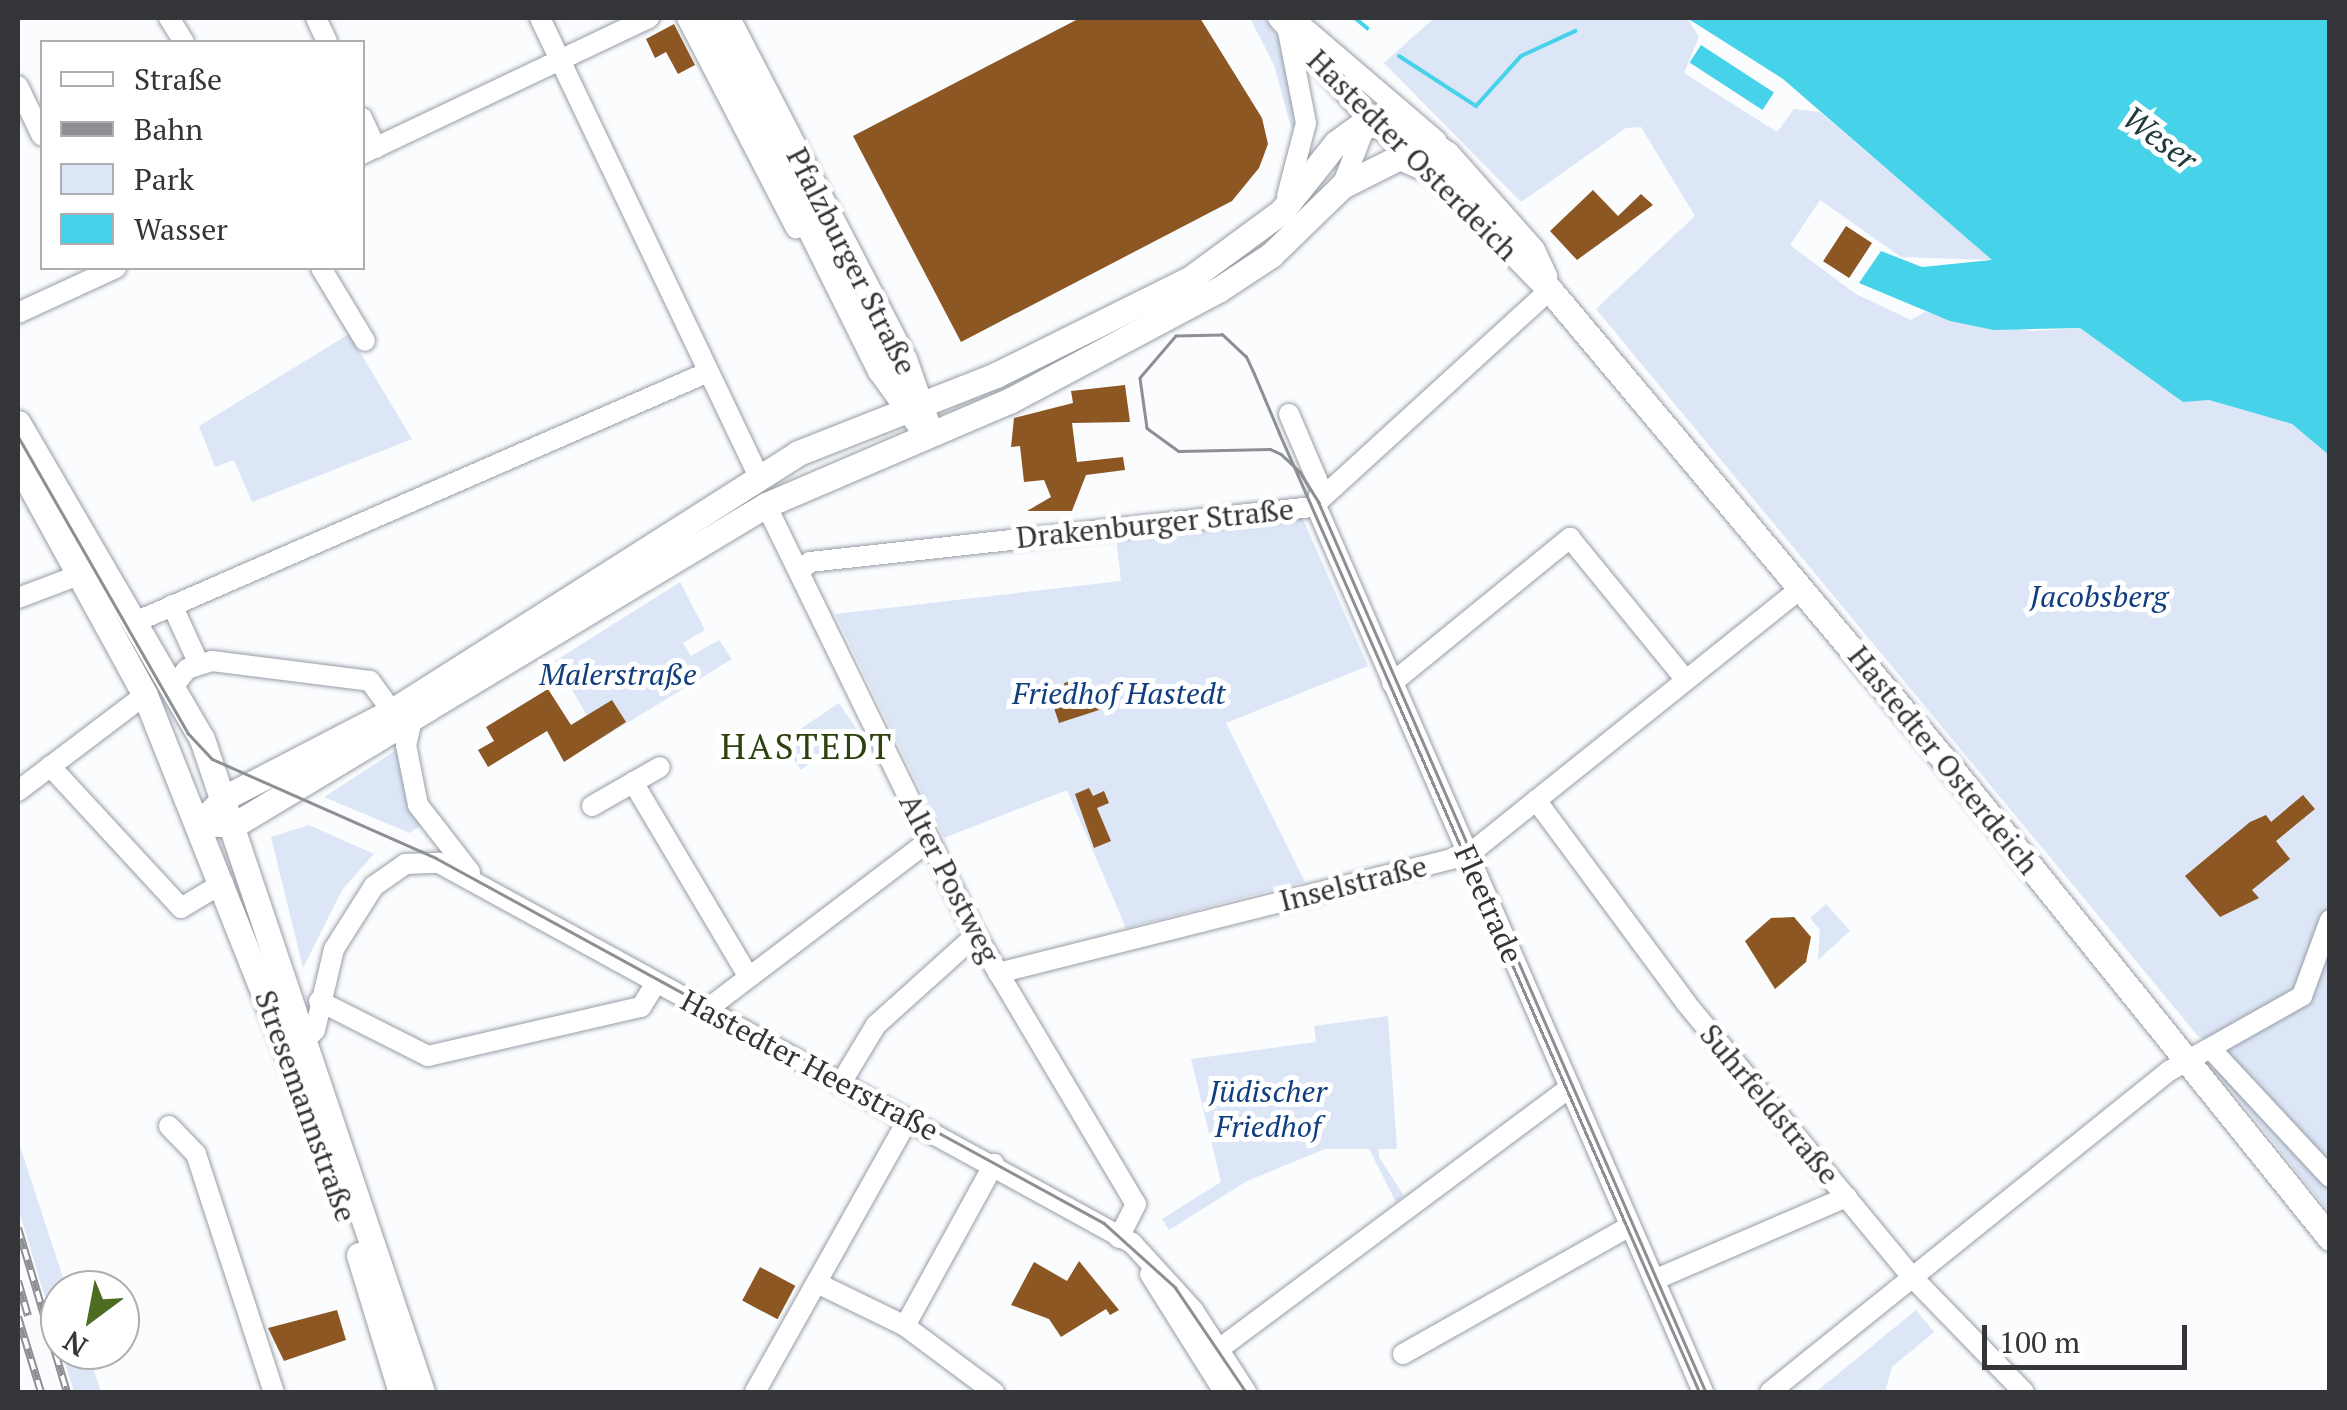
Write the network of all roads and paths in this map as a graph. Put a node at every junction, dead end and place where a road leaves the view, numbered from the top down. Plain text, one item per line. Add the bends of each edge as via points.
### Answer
1 (168, 18) edge
2 (540, 18) edge
3 (649, 18) edge
4 (687, 18) edge
5 (704, 18) edge
6 (728, 18) edge
7 (1287, 21) edge
8 (183, 40) edge
9 (562, 64) junction
10 (1368, 77) junction
11 (18, 86) edge
12 (1371, 122) junction
13 (40, 132) edge
14 (1330, 150) junction
15 (369, 151) edge
16 (1304, 152) junction
17 (1447, 154) junction
18 (1419, 161) junction
19 (1344, 179) junction
20 (1281, 212) junction
21 (108, 270) edge
22 (322, 270) edge
23 (834, 276) junction
24 (1550, 290) junction
25 (18, 313) edge
26 (364, 340) dead end
27 (880, 370) junction
28 (706, 373) junction
29 (917, 409) junction
30 (1289, 414) dead end
31 (18, 422) edge
32 (869, 424) junction
33 (929, 436) junction
34 (18, 463) edge
35 (759, 477) junction
36 (766, 505) junction
37 (1316, 506) junction
38 (800, 572) junction
39 (80, 574) junction
40 (1802, 587) junction
41 (18, 598) edge
42 (172, 605) junction
43 (133, 623) junction
44 (198, 662) junction
45 (1685, 679) junction
46 (1392, 683) junction
47 (173, 687) junction
48 (145, 695) junction
49 (402, 715) junction
50 (50, 766) junction
51 (660, 767) dead end
52 (633, 782) junction
53 (18, 791) edge
54 (224, 798) junction
55 (1536, 800) junction
56 (592, 806) dead end
57 (200, 823) junction
58 (234, 825) junction
59 (929, 842) junction
60 (1468, 854) junction
61 (223, 883) junction
62 (499, 895) junction
63 (2330, 920) edge
64 (976, 935) junction
65 (998, 973) junction
66 (748, 976) junction
67 (656, 982) junction
68 (319, 1001) junction
69 (706, 1010) junction
70 (305, 1040) junction
71 (2210, 1048) junction
72 (2187, 1061) junction
73 (841, 1083) junction
74 (1570, 1087) junction
75 (908, 1118) junction
76 (170, 1126) dead end
77 (994, 1164) junction
78 (2330, 1177) edge
79 (1847, 1197) junction
80 (1630, 1226) junction
81 (1119, 1238) junction
82 (2330, 1238) edge
83 (1914, 1278) junction
84 (1654, 1280) junction
85 (820, 1284) junction
86 (906, 1326) junction
87 (1219, 1349) junction
88 (1403, 1354) dead end
89 (274, 1392) edge
90 (401, 1392) edge
91 (422, 1392) edge
92 (755, 1392) edge
93 (994, 1392) edge
94 (1224, 1392) edge
95 (1246, 1392) edge
96 (1703, 1392) edge
97 (1770, 1392) edge
98 (2024, 1392) edge

1 - 8 street
2 - 9 street
3 - 9 street
4 - 23 street, Pfalzburger Straße via 808,250
5 - 23 main road, Pfalzburger Straße
6 - 29 main road, Pfalzburger Straße
7 - 10 street, Hastedter Osterdeich
7 - 12 street, Hastedter Osterdeich
7 - 16 street via 1304,94
9 - 15 street
9 - 28 street
10 - 12 street
10 - 17 street, Hastedter Osterdeich via 1422,122
11 - 13 street
12 - 14 main road
12 - 17 main road via 1405,125
12 - 18 street, Hastedter Osterdeich
12 - 19 street
14 - 16 street
14 - 19 street
14 - 20 main road
16 - 20 street
17 - 24 main road, Hastedter Osterdeich via 1532,250
18 - 19 main road via 1379,162
18 - 24 main road, Hastedter Osterdeich
19 - 33 main road via 1234,281
20 - 29 main road via 1191,278
21 - 25 street
22 - 26 street
23 - 27 main road, Pfalzburger Straße
24 - 37 street, Drakenburger Straße
24 - 40 main road, Hastedter Osterdeich
27 - 29 main road, Pfalzburger Straße
27 - 32 main road, Pfalzburger Straße
28 - 35 street
28 - 42 street
29 - 32 main road
29 - 33 main road, Pfalzburger Straße
30 - 37 street, Fleetrade via 1321,489
31 - 43 main road
32 - 35 main road
33 - 36 main road
34 - 39 main road
35 - 49 main road
36 - 38 street, Alter Postweg
36 - 49 main road
37 - 38 street, Drakenburger Straße via 810,562
37 - 46 street, Fleetrade
38 - 59 street, Alter Postweg
39 - 41 street
39 - 48 main road
40 - 45 street, Inselstraße
40 - 72 main road, Hastedter Osterdeich
42 - 43 street
42 - 44 street
43 - 47 main road
44 - 47 street
44 - 49 street via 370,680
45 - 46 street via 1570,538
45 - 55 street, Inselstraße
46 - 60 street, Fleetrade
47 - 54 main road
48 - 50 street
48 - 57 main road
49 - 54 main road
49 - 58 main road
49 - 62 street, Hastedter Heerstraße via 418,806 450,853
50 - 53 street
50 - 61 street via 181,908
51 - 52 street
52 - 56 street
52 - 66 street
54 - 57 main road
54 - 58 main road
55 - 60 street, Inselstraße
55 - 79 street, Suhrfeldstraße via 1686,1003
57 - 58 main road
57 - 61 main road, Stresemannstraße
58 - 70 main road, Stresemannstraße
59 - 64 street, Alter Postweg
59 - 66 street
60 - 65 street, Inselstraße
60 - 74 street, Fleetrade
61 - 90 main road, Stresemannstraße via 304,1090
62 - 67 street, Hastedter Heerstraße
62 - 68 street, Hastedter Heerstraße via 440,864 404,864 374,886 349,919
63 - 71 street via 2302,996
64 - 65 street, Alter Postweg
64 - 73 street via 876,1025
65 - 81 street, Alter Postweg via 1136,1204
66 - 69 street
67 - 68 street via 641,1007 428,1056
67 - 69 street, Hastedter Heerstraße
68 - 70 street
69 - 73 street, Hastedter Heerstraße
70 - 91 main road, Stresemannstraße
71 - 72 street
71 - 78 street
72 - 82 main road, Hastedter Osterdeich
72 - 83 street
73 - 75 street, Hastedter Heerstraße
74 - 80 street, Fleetrade
74 - 87 street
75 - 77 street, Hastedter Heerstraße
75 - 85 street
76 - 89 street via 196,1154
77 - 81 street, Hastedter Heerstraße
77 - 86 street
79 - 83 street, Suhrfeldstraße
79 - 84 street
80 - 84 street, Fleetrade
80 - 88 street
81 - 87 street, Hastedter Heerstraße via 1174,1287
81 - 94 street, Hastedter Heerstraße
83 - 97 street
83 - 98 street, Suhrfeldstraße
84 - 96 street, Fleetrade
85 - 86 street
85 - 92 street
86 - 93 street
87 - 95 street, Hastedter Heerstraße

